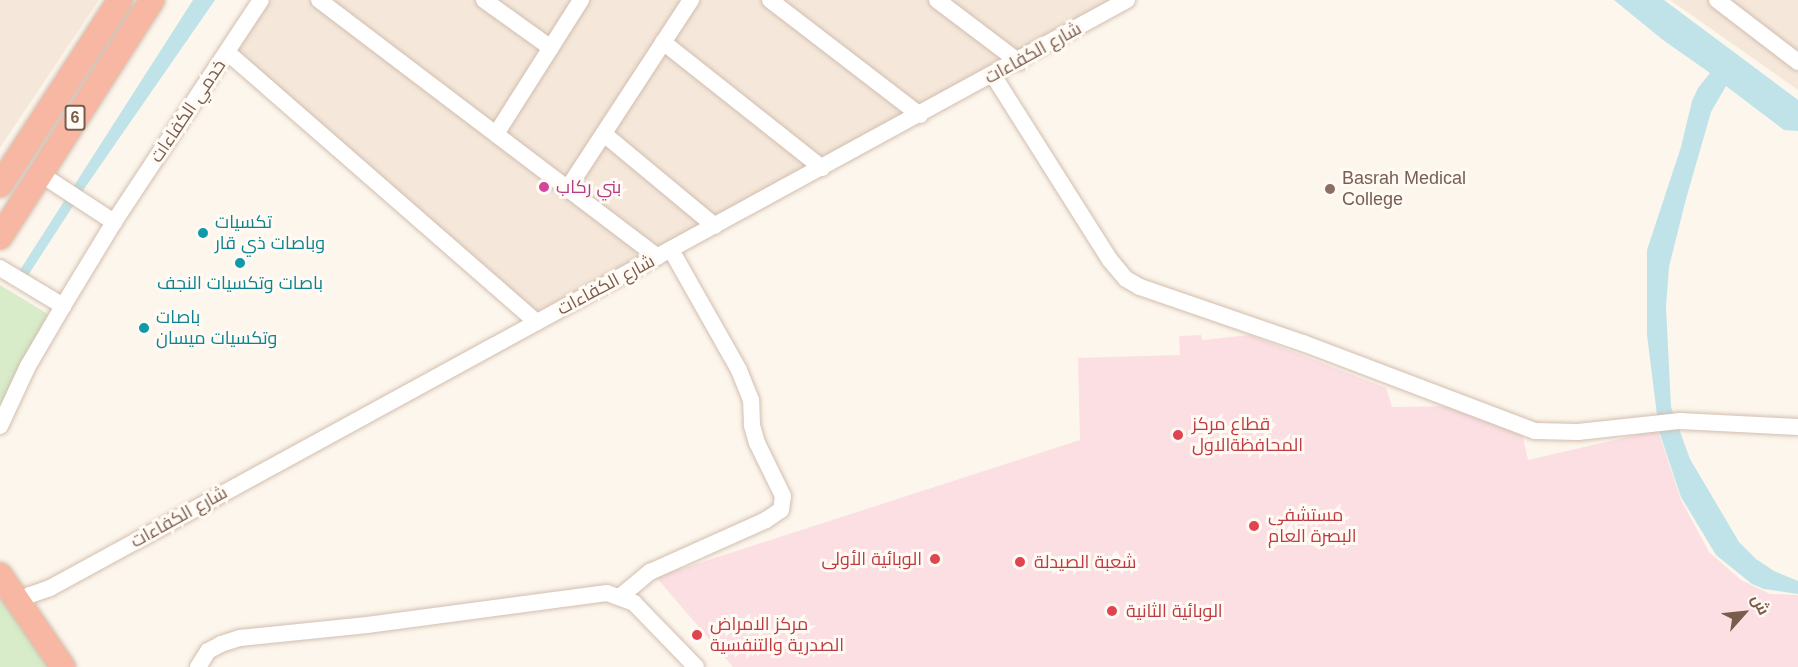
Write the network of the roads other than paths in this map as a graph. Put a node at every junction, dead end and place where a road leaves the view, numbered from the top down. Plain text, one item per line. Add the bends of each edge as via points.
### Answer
1 (120, 0) edge
2 (152, 0) edge
3 (261, 0) edge
4 (319, 0) edge
5 (484, 0) edge
6 (581, 0) edge
7 (691, 0) edge
8 (770, 0) edge
9 (937, 0) edge
10 (1127, 0) edge
11 (1717, 0) edge
12 (663, 42) junction
13 (551, 48) junction
14 (227, 52) junction
15 (1019, 62) junction
16 (1798, 62) edge
17 (993, 75) junction
18 (920, 115) junction
19 (496, 134) junction
20 (604, 134) junction
21 (822, 168) junction
22 (39, 173) junction
23 (0, 185) edge
24 (568, 188) junction
25 (114, 222) junction
26 (715, 226) junction
27 (0, 237) edge
28 (664, 253) junction
29 (0, 268) edge
30 (63, 306) junction
31 (537, 322) junction
32 (0, 426) edge
33 (1798, 427) edge
34 (0, 575) edge
35 (621, 596) junction
36 (20, 602) junction
37 (63, 667) edge
38 (198, 667) edge
39 (696, 667) edge

1 - 23 highway, 6
2 - 22 highway, 6
3 - 14 street, خدمي الكفاءات
4 - 19 street
5 - 13 street
6 - 13 street
7 - 12 street
8 - 18 street
9 - 15 street
10 - 15 street, شارع الكفاءات
11 - 16 street
12 - 20 street
12 - 21 street
13 - 19 street
14 - 25 street, خدمي الكفاءات
14 - 31 street
15 - 17 street, شارع الكفاءات
17 - 18 street, شارع الكفاءات
17 - 33 street via 1110,260 1134,284 1535,431 1578,432 1680,421
18 - 21 street, شارع الكفاءات
19 - 24 street
20 - 24 street
20 - 26 street
21 - 26 street, شارع الكفاءات
22 - 25 street
22 - 27 highway, 6
24 - 28 street
25 - 30 street, خدمي الكفاءات
26 - 28 street, شارع الكفاءات
28 - 31 street, شارع الكفاءات
28 - 35 street via 739,370 751,400 757,443 783,496 781,510 766,520 650,572
29 - 30 street
30 - 32 street, خدمي الكفاءات
31 - 36 street, شارع الكفاءات
34 - 36 highway
35 - 38 street via 593,593 367,625 240,638 208,651
35 - 39 street via 645,612
36 - 37 highway

